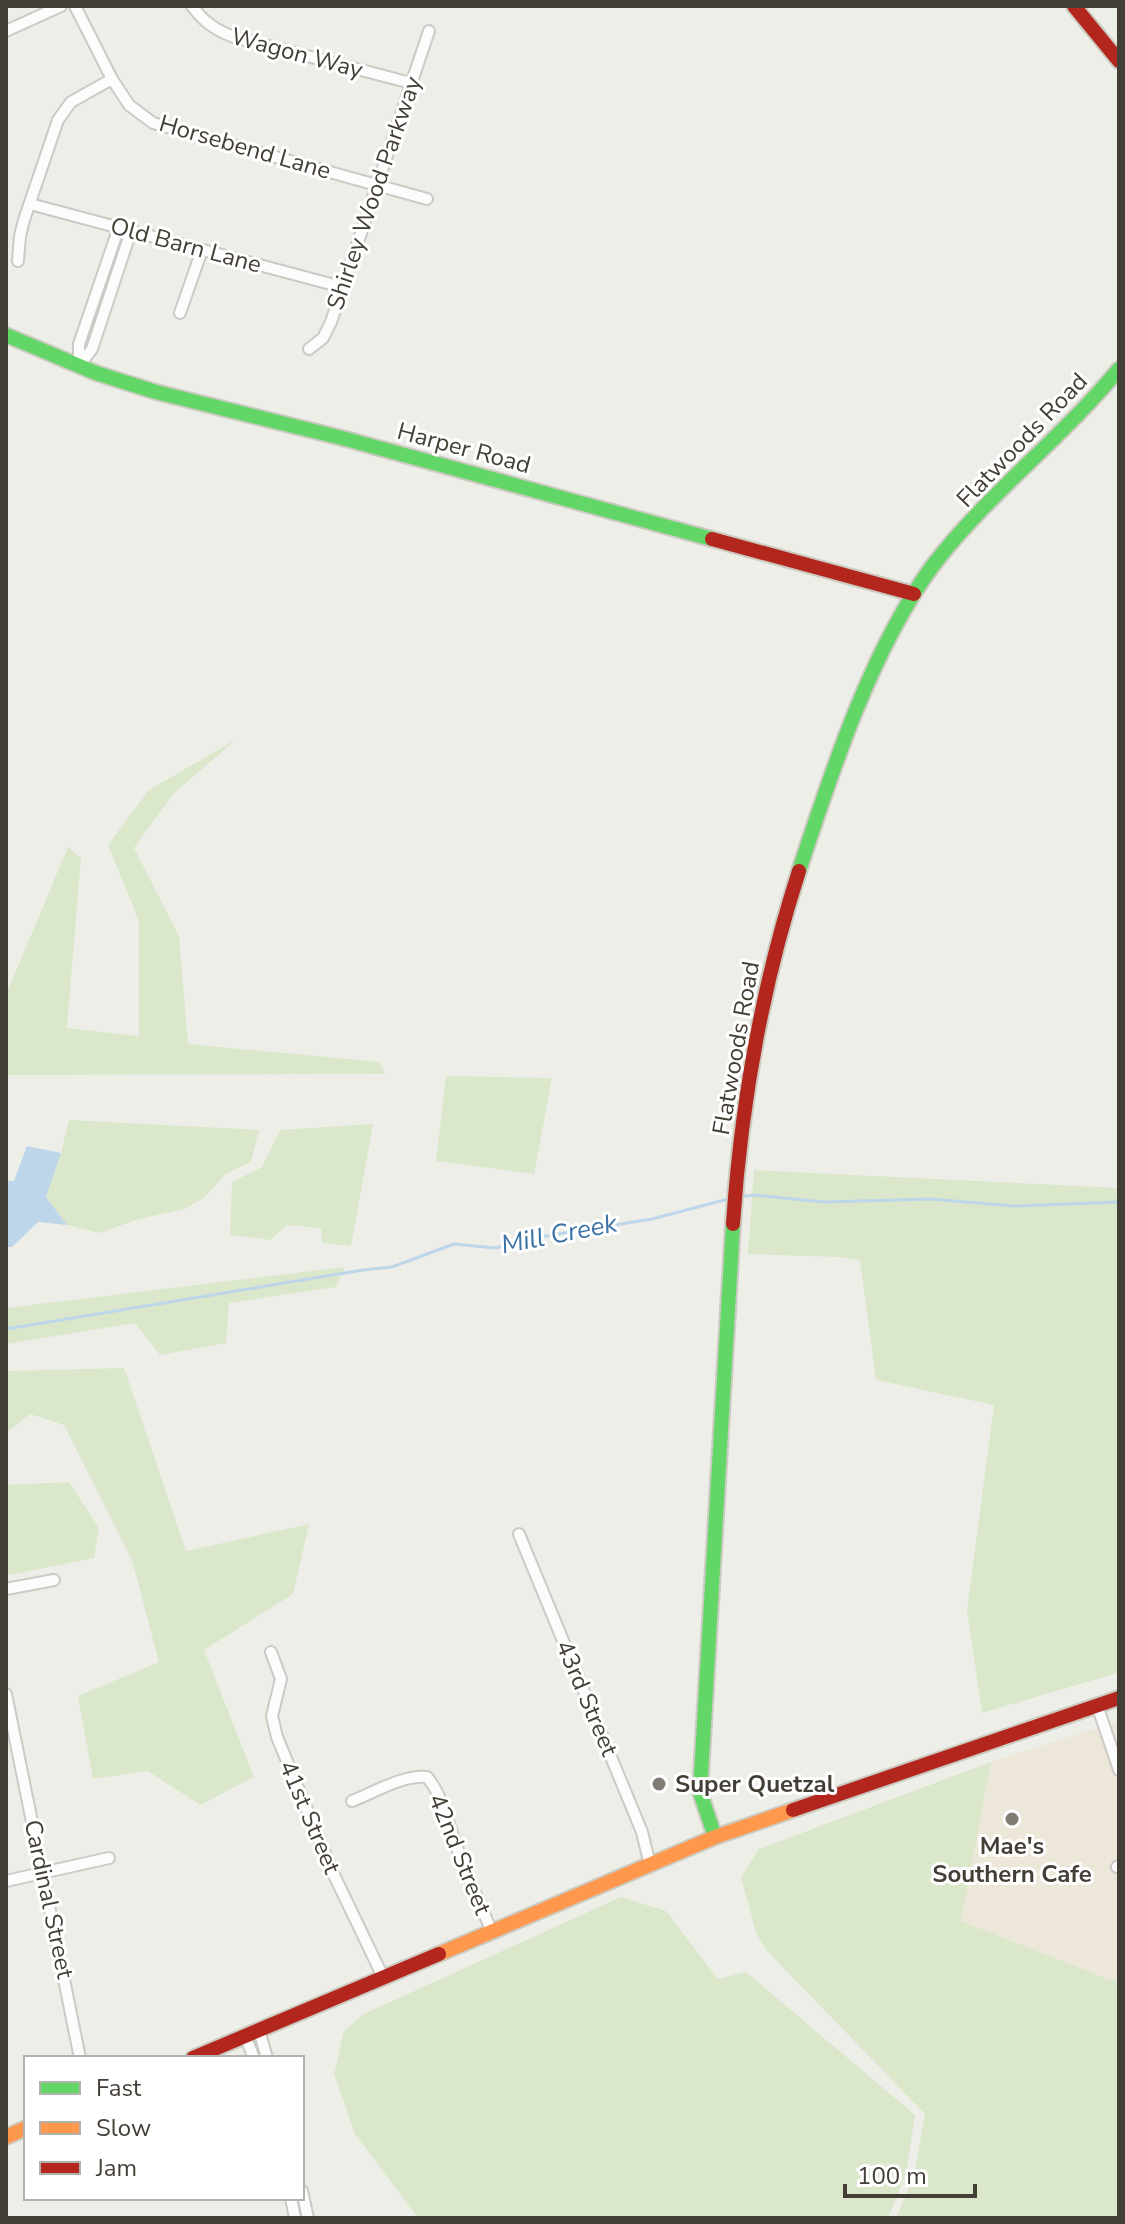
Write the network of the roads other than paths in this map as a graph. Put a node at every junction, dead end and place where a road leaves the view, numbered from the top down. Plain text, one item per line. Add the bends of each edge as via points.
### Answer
1 (61, 6) edge
2 (75, 6) edge
3 (192, 6) edge
4 (1074, 6) edge
5 (6, 31) edge
6 (429, 31) dead end
7 (1119, 61) edge
8 (112, 79) junction
9 (411, 83) junction
10 (376, 184) junction
11 (427, 199) dead end
12 (30, 204) junction
13 (119, 227) junction
14 (131, 231) junction
15 (202, 250) junction
16 (18, 261) dead end
17 (342, 287) junction
18 (96, 296) junction
19 (108, 300) junction
20 (180, 313) dead end
21 (6, 335) edge
22 (309, 349) dead end
23 (79, 366) junction
24 (1119, 369) edge
25 (914, 594) junction
26 (519, 1534) dead end
27 (54, 1580) dead end
28 (6, 1589) edge
29 (271, 1652) dead end
30 (6, 1694) edge
31 (1119, 1698) edge
32 (1097, 1705) junction
33 (1119, 1770) edge
34 (352, 1801) dead end
35 (715, 1837) junction
36 (109, 1858) dead end
37 (650, 1865) junction
38 (44, 1873) junction
39 (6, 1881) edge
40 (492, 1932) junction
41 (383, 1977) junction
42 (259, 2030) junction
43 (245, 2036) junction
44 (80, 2056) edge
45 (198, 2056) edge
46 (253, 2056) edge
47 (266, 2056) edge

1 - 5 street
2 - 8 street, Horsebend Lane
3 - 9 street, Wagon Way via 216,31
4 - 7 main road
6 - 9 street, Shirley Wood Parkway
8 - 10 street, Horsebend Lane via 129,105 161,126
8 - 12 street via 71,102 58,120
9 - 10 street, Shirley Wood Parkway
10 - 11 street, Horsebend Lane
10 - 17 street, Shirley Wood Parkway
12 - 13 street, Old Barn Lane
12 - 16 street
13 - 14 street, Old Barn Lane
13 - 18 street
14 - 15 street, Old Barn Lane
14 - 19 street
15 - 17 street, Old Barn Lane
15 - 20 street
17 - 22 street, Shirley Wood Parkway via 323,338
18 - 19 street
18 - 23 street via 79,344
19 - 23 street via 92,349
21 - 23 main road, Harper Road
23 - 25 main road, Harper Road via 156,392
24 - 25 main road, Flatwoods Road via 997,494
25 - 35 main road, Flatwoods Road via 866,688 810,838 773,958 742,1125 700,1792
26 - 37 street, 43rd Street via 642,1832
27 - 28 street
29 - 41 street, 41st Street via 281,1679 272,1716 277,1737
30 - 38 street, Cardinal Street
31 - 32 main road
32 - 33 street
32 - 35 main road
34 - 40 street, 42nd Street via 405,1779 427,1777 439,1795
35 - 37 main road
36 - 38 street
37 - 40 main road
38 - 39 street
38 - 44 street, Cardinal Street
40 - 41 main road
41 - 42 main road
42 - 43 main road
42 - 47 street
43 - 45 main road
43 - 46 street

